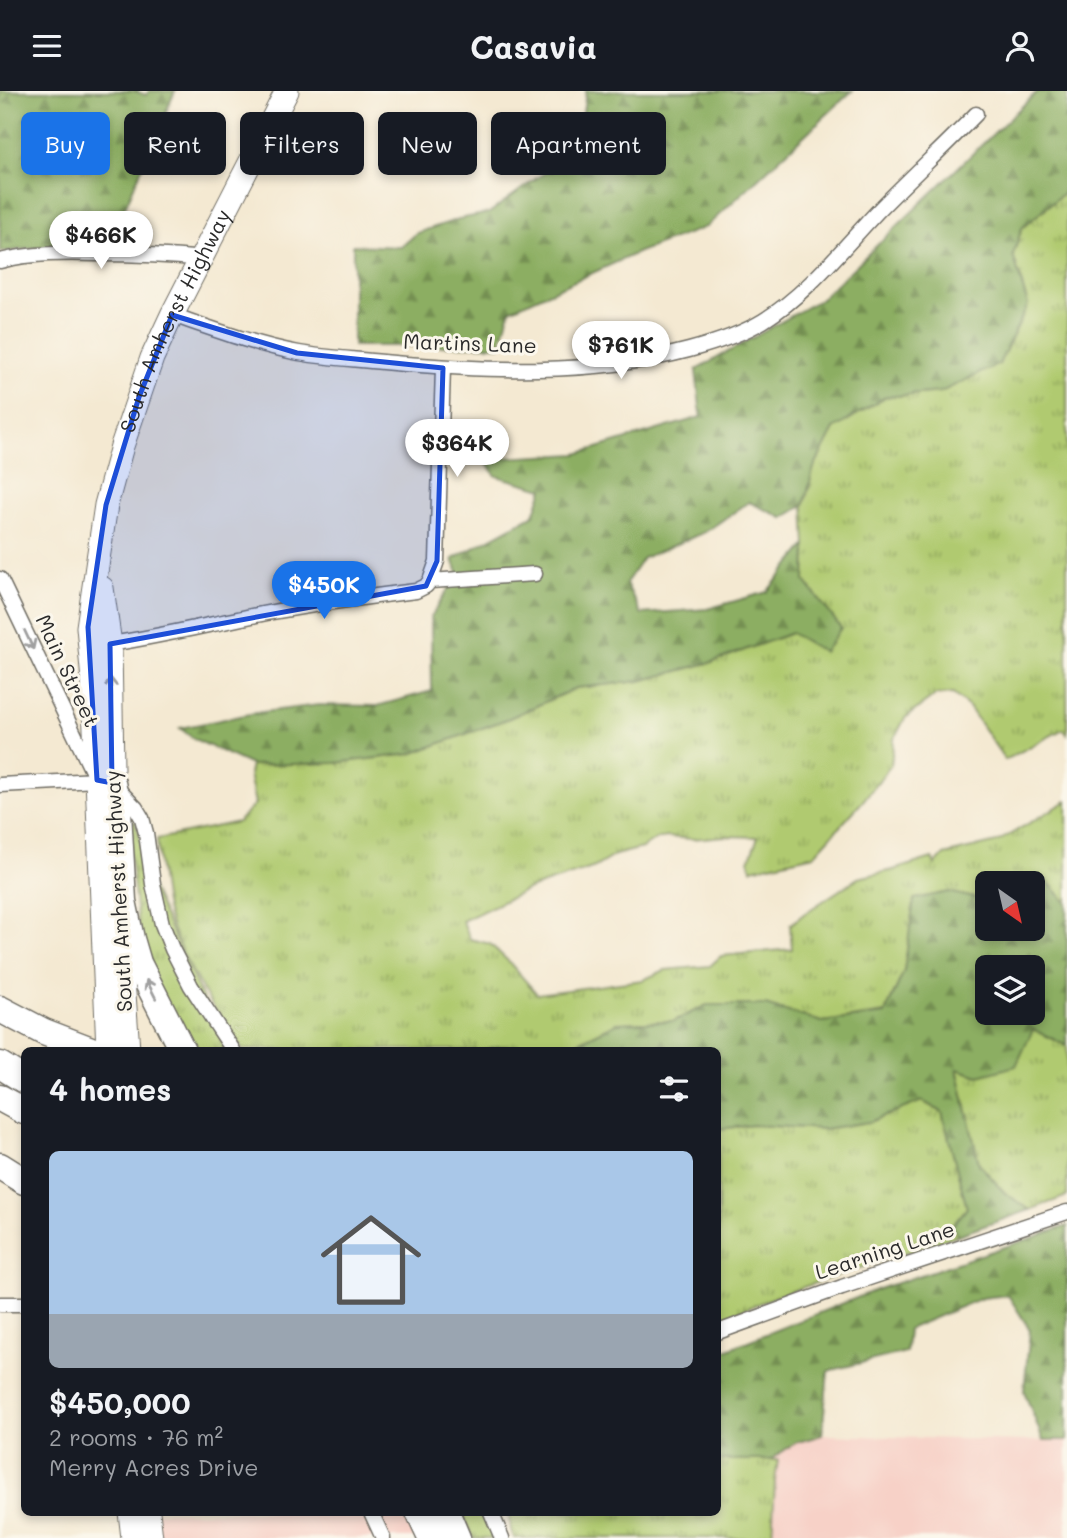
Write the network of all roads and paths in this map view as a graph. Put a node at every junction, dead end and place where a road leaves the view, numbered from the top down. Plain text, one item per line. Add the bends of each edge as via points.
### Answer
1 (287, 91) edge
2 (976, 114) dead end
3 (201, 259) junction
4 (0, 261) edge
5 (172, 315) junction
6 (443, 367) junction
7 (98, 564) junction
8 (536, 574) dead end
9 (0, 579) edge
10 (430, 581) junction
11 (110, 644) junction
12 (104, 782) junction
13 (0, 785) edge
14 (0, 1009) edge
15 (83, 1047) edge
16 (108, 1047) edge
17 (128, 1047) edge
18 (180, 1047) edge
19 (231, 1047) edge
20 (0, 1065) edge
21 (21, 1078) edge
22 (0, 1098) edge
23 (21, 1109) edge
24 (0, 1166) edge
25 (21, 1179) edge
26 (1067, 1212) edge
27 (0, 1304) edge
28 (21, 1304) edge
29 (721, 1331) edge
30 (130, 1516) edge
31 (148, 1516) edge
32 (373, 1516) edge
33 (421, 1516) edge
34 (448, 1516) edge
35 (493, 1516) edge
36 (133, 1538) edge
37 (150, 1538) edge
38 (383, 1538) edge
39 (431, 1538) edge
40 (457, 1538) edge
41 (502, 1538) edge

1 - 3 main road, South Amherst Highway
2 - 6 street, Martins Lane via 806,287 738,334 681,352 613,364
3 - 4 street via 70,253
3 - 5 main road, South Amherst Highway
5 - 6 street, Martins Lane via 297,352
5 - 7 main road, South Amherst Highway via 122,446 106,505
6 - 10 street via 437,561
7 - 11 main road, South Amherst Highway
7 - 12 main road, South Amherst Highway via 88,627
8 - 10 street
9 -> 12 street, Main Street
10 - 11 street via 416,591
12 -> 11 main road, South Amherst Highway
12 - 13 street
12 - 16 main road, South Amherst Highway
12 - 17 main road, South Amherst Highway via 112,809
18 -> 12 highway via 138,963 123,901 118,812
12 - 19 street, Main Street via 136,807 142,818 153,884 172,949
14 - 15 highway
20 - 21 highway
22 - 23 highway
24 - 25 highway
26 - 29 street, Learning Lane
27 - 28 street
30 - 36 main road
31 - 37 main road
32 - 38 street
33 - 39 highway
34 - 40 highway
35 - 41 street

